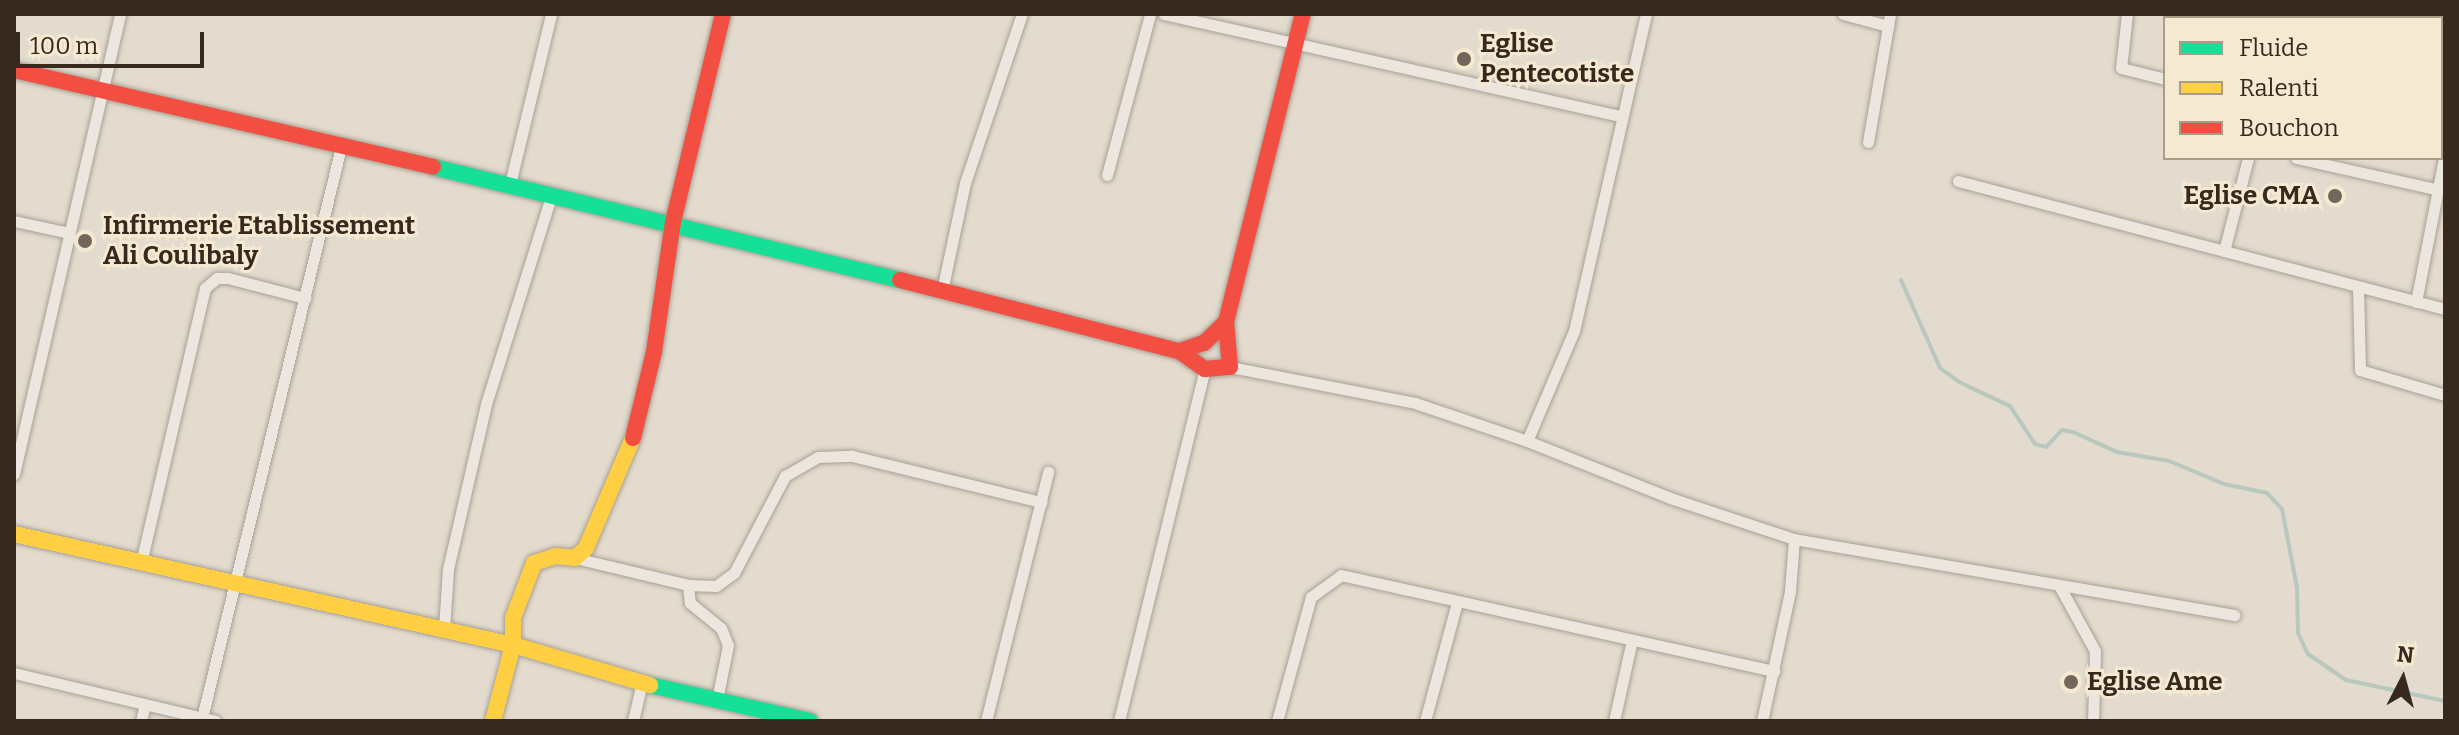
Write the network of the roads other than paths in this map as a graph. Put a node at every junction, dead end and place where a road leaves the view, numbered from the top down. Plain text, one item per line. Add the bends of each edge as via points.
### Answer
1 (120, 14) edge
2 (551, 14) edge
3 (723, 14) edge
4 (1022, 14) edge
5 (1150, 14) edge
6 (1164, 14) edge
7 (1303, 14) edge
8 (1646, 14) edge
9 (1843, 14) edge
10 (2127, 14) edge
11 (1889, 20) edge
12 (1296, 45) junction
13 (14, 70) edge
14 (2163, 78) edge
15 (102, 91) junction
16 (1621, 116) junction
17 (1868, 142) dead end
18 (341, 147) junction
19 (2445, 153) edge
20 (2247, 160) edge
21 (2305, 160) edge
22 (1107, 175) dead end
23 (1958, 181) dead end
24 (510, 184) junction
25 (2435, 189) junction
26 (552, 194) junction
27 (14, 221) edge
28 (673, 222) junction
29 (69, 233) junction
30 (2224, 251) junction
31 (2358, 287) junction
32 (942, 291) junction
33 (305, 298) junction
34 (2416, 302) junction
35 (2445, 309) edge
36 (1226, 322) junction
37 (1179, 351) junction
38 (1230, 367) junction
39 (1205, 369) junction
40 (2445, 395) edge
41 (1527, 441) junction
42 (1048, 472) dead end
43 (14, 474) edge
44 (1041, 502) junction
45 (14, 534) edge
46 (1794, 539) junction
47 (575, 558) junction
48 (141, 563) junction
49 (236, 580) junction
50 (688, 585) junction
51 (2060, 587) junction
52 (1457, 602) junction
53 (2234, 615) dead end
54 (444, 629) junction
55 (1632, 640) junction
56 (513, 645) junction
57 (1774, 671) junction
58 (14, 673) edge
59 (642, 683) junction
60 (717, 700) junction
61 (145, 704) junction
62 (202, 718) junction
63 (141, 721) edge
64 (215, 721) edge
65 (493, 721) edge
66 (633, 721) edge
67 (810, 721) edge
68 (986, 721) edge
69 (1119, 721) edge
70 (1277, 721) edge
71 (1425, 721) edge
72 (1614, 721) edge
73 (1762, 721) edge
74 (2093, 721) edge

1 - 15 street
2 - 24 street
3 - 28 street
4 - 32 street via 965,183
5 - 22 street
6 - 12 street
7 - 12 street
8 - 16 street
9 - 11 street
10 - 14 street via 2121,68
11 - 17 street
12 - 16 street
12 - 36 street
13 - 15 street
15 - 18 street
15 - 29 street
16 - 41 street via 1574,331
18 - 24 street
18 - 33 street
19 - 25 street
20 - 30 street
21 - 25 street
23 - 30 street
24 - 26 street
25 - 34 street
26 - 28 street
26 - 54 street via 486,404 448,569
27 - 29 street
28 - 32 street
28 - 47 street via 654,352 628,460 599,525
29 - 43 street
30 - 31 street
31 - 34 street
31 - 40 street via 2360,370
32 - 37 street
33 - 48 street via 228,278 217,278 205,288
33 - 49 street
34 - 35 street
36 - 37 street via 1204,343
36 - 38 street
37 - 39 street
38 - 39 street
38 - 41 street via 1415,403
39 - 69 street
41 - 46 street via 1670,498
42 - 44 street
44 - 50 street via 852,456 818,457 785,476 734,573 716,586
44 - 68 street
45 - 48 street
46 - 51 street
46 - 57 street
47 - 50 street
47 - 56 street via 556,556 534,563 513,618
48 - 49 street
49 - 54 street
49 - 62 street
50 - 60 street via 690,603 721,628 728,645
51 - 53 street
51 - 74 street via 2095,651
52 - 55 street
52 - 70 street via 1355,575 1331,579 1311,597
52 - 71 street
54 - 56 street
55 - 57 street
55 - 72 street
56 - 59 street
56 - 65 street
57 - 73 street
58 - 61 street
59 - 60 street
59 - 66 street
60 - 67 street
61 - 62 street
61 - 63 street
62 - 64 street

